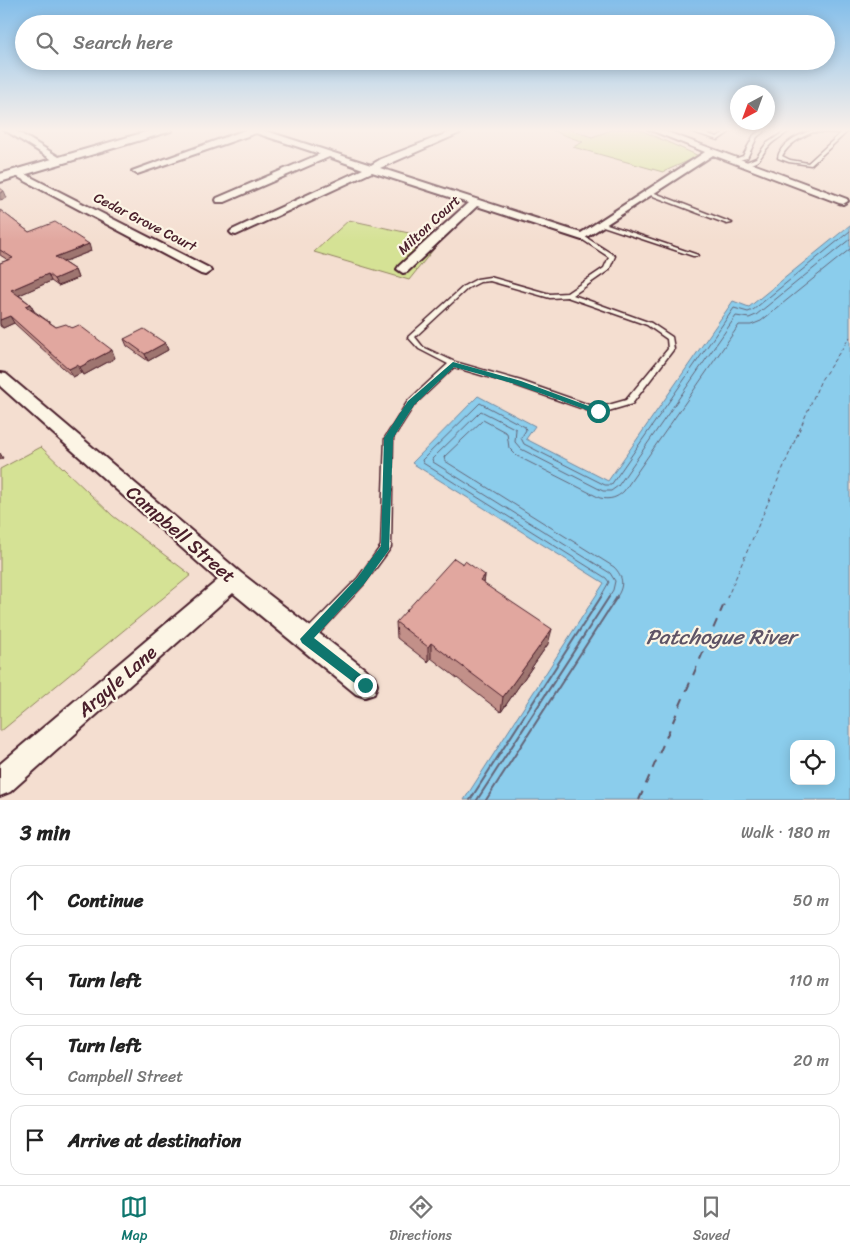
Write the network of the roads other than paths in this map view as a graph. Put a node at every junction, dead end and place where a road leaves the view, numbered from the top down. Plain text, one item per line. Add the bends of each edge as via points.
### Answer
1 (39, 166) edge
2 (147, 166) edge
3 (299, 166) edge
4 (367, 166) edge
5 (375, 166) edge
6 (691, 166) edge
7 (752, 166) edge
8 (372, 168) junction
9 (137, 170) dead end
10 (17, 173) junction
11 (0, 178) edge
12 (650, 193) junction
13 (221, 200) dead end
14 (843, 201) dead end
15 (475, 202) junction
16 (729, 223) dead end
17 (602, 224) junction
18 (236, 232) dead end
19 (582, 237) junction
20 (695, 255) dead end
21 (205, 270) dead end
22 (403, 270) dead end
23 (568, 295) junction
24 (453, 364) junction
25 (0, 378) edge
26 (233, 580) junction
27 (306, 639) junction
28 (365, 685) dead end
29 (0, 782) edge

1 - 10 street
2 - 9 street
3 - 13 street
4 - 8 street
5 - 8 street
6 - 12 street
7 - 14 street
8 - 15 street
8 - 18 street
10 - 11 street
10 - 21 street, Cedar Grove Court
12 - 16 lane
12 - 17 street
15 - 19 street
15 - 22 street, Milton Court
17 - 19 street
17 - 20 lane
19 - 23 lane via 612,256 607,269
23 - 24 lane via 550,296 490,279 466,286 411,337 421,348
23 - 24 lane via 649,324 670,338 671,349 629,402 598,411
24 - 27 lane via 411,403 389,438 386,547 361,581
25 - 26 street, Campbell Street
26 - 27 street, Campbell Street
26 - 29 street, Argyle Lane
27 - 28 street, Campbell Street

